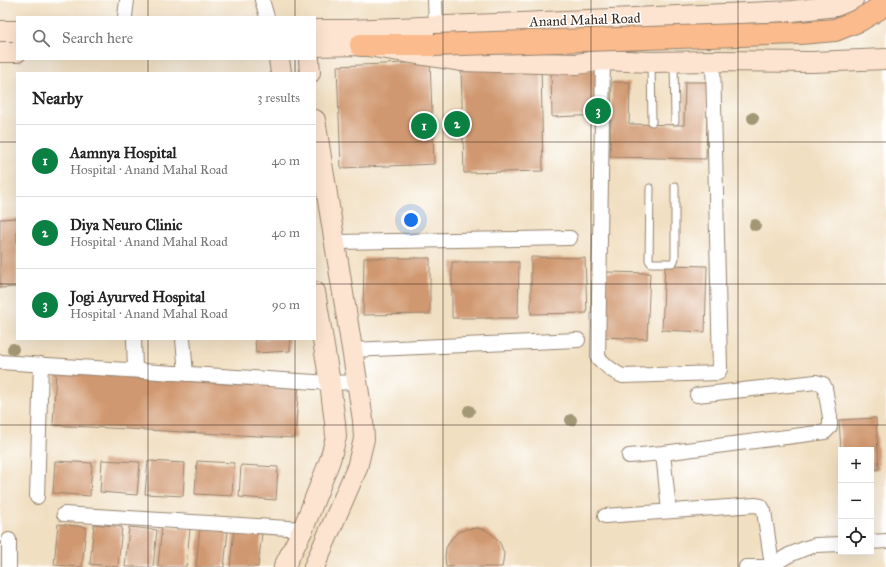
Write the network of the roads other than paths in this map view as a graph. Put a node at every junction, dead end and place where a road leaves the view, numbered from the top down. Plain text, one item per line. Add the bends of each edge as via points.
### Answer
1 (127, 0) edge
2 (262, 0) edge
3 (436, 0) edge
4 (853, 0) edge
5 (885, 0) edge
6 (741, 7) edge
7 (125, 16) edge
8 (267, 16) edge
9 (886, 19) edge
10 (316, 30) edge
11 (0, 31) edge
12 (16, 31) edge
13 (435, 36) junction
14 (361, 45) junction
15 (316, 46) edge
16 (0, 52) edge
17 (16, 52) edge
18 (886, 59) edge
19 (279, 60) edge
20 (309, 60) edge
21 (603, 60) junction
22 (713, 61) junction
23 (651, 62) junction
24 (674, 62) junction
25 (281, 72) edge
26 (310, 72) edge
27 (675, 121) dead end
28 (652, 122) dead end
29 (316, 126) edge
30 (675, 186) dead end
31 (650, 188) dead end
32 (570, 238) dead end
33 (336, 242) junction
34 (316, 298) edge
35 (134, 340) edge
36 (183, 340) edge
37 (578, 340) dead end
38 (352, 350) junction
39 (0, 362) edge
40 (41, 364) junction
41 (135, 370) junction
42 (186, 374) junction
43 (357, 382) junction
44 (330, 383) junction
45 (697, 395) dead end
46 (663, 453) junction
47 (629, 456) dead end
48 (37, 497) dead end
49 (669, 511) junction
50 (64, 514) dead end
51 (605, 516) dead end
52 (303, 528) junction
53 (9, 540) dead end
54 (886, 541) edge
55 (874, 542) edge
56 (838, 544) edge
57 (772, 565) junction
58 (9, 567) edge
59 (284, 567) edge
60 (314, 567) edge
61 (746, 567) edge

1 - 7 street
2 - 8 street
3 - 13 street
4 - 6 main road, Anand Mahal Road via 845,5 792,11
5 - 9 highway
5 - 13 highway, bridge via 878,9 860,20 835,30 792,33
6 - 13 main road, Anand Mahal Road
10 - 13 main road, Anand Mahal Road
11 - 12 main road
13 - 14 highway
14 - 15 main road
14 - 21 main road via 461,61 578,64
16 - 17 main road
18 - 22 main road via 812,62
19 - 25 main road
20 - 26 main road
21 - 22 street via 598,358 623,376 718,373 720,369
21 - 23 main road
22 - 24 main road
23 - 24 main road
23 - 28 lane
24 - 27 lane
29 - 33 main road
30 - 31 lane via 675,258 672,263 651,263 649,260
32 - 33 street
33 - 38 main road
34 - 44 main road
35 - 41 street
36 - 42 street
37 - 38 street
38 - 43 main road
39 - 40 street
40 - 41 street
40 - 48 street
41 - 42 street
42 - 44 street
43 - 44 street
43 - 60 main road via 364,439 357,468
44 - 52 main road via 336,437 330,460
45 - 46 street via 816,382 823,384 825,388 830,427 825,432
46 - 47 street
46 - 49 street
49 - 51 street
49 - 57 street via 761,506 764,511
50 - 52 street
52 - 59 main road
53 - 58 street
54 - 55 street
56 - 57 street via 806,548
57 - 61 street

